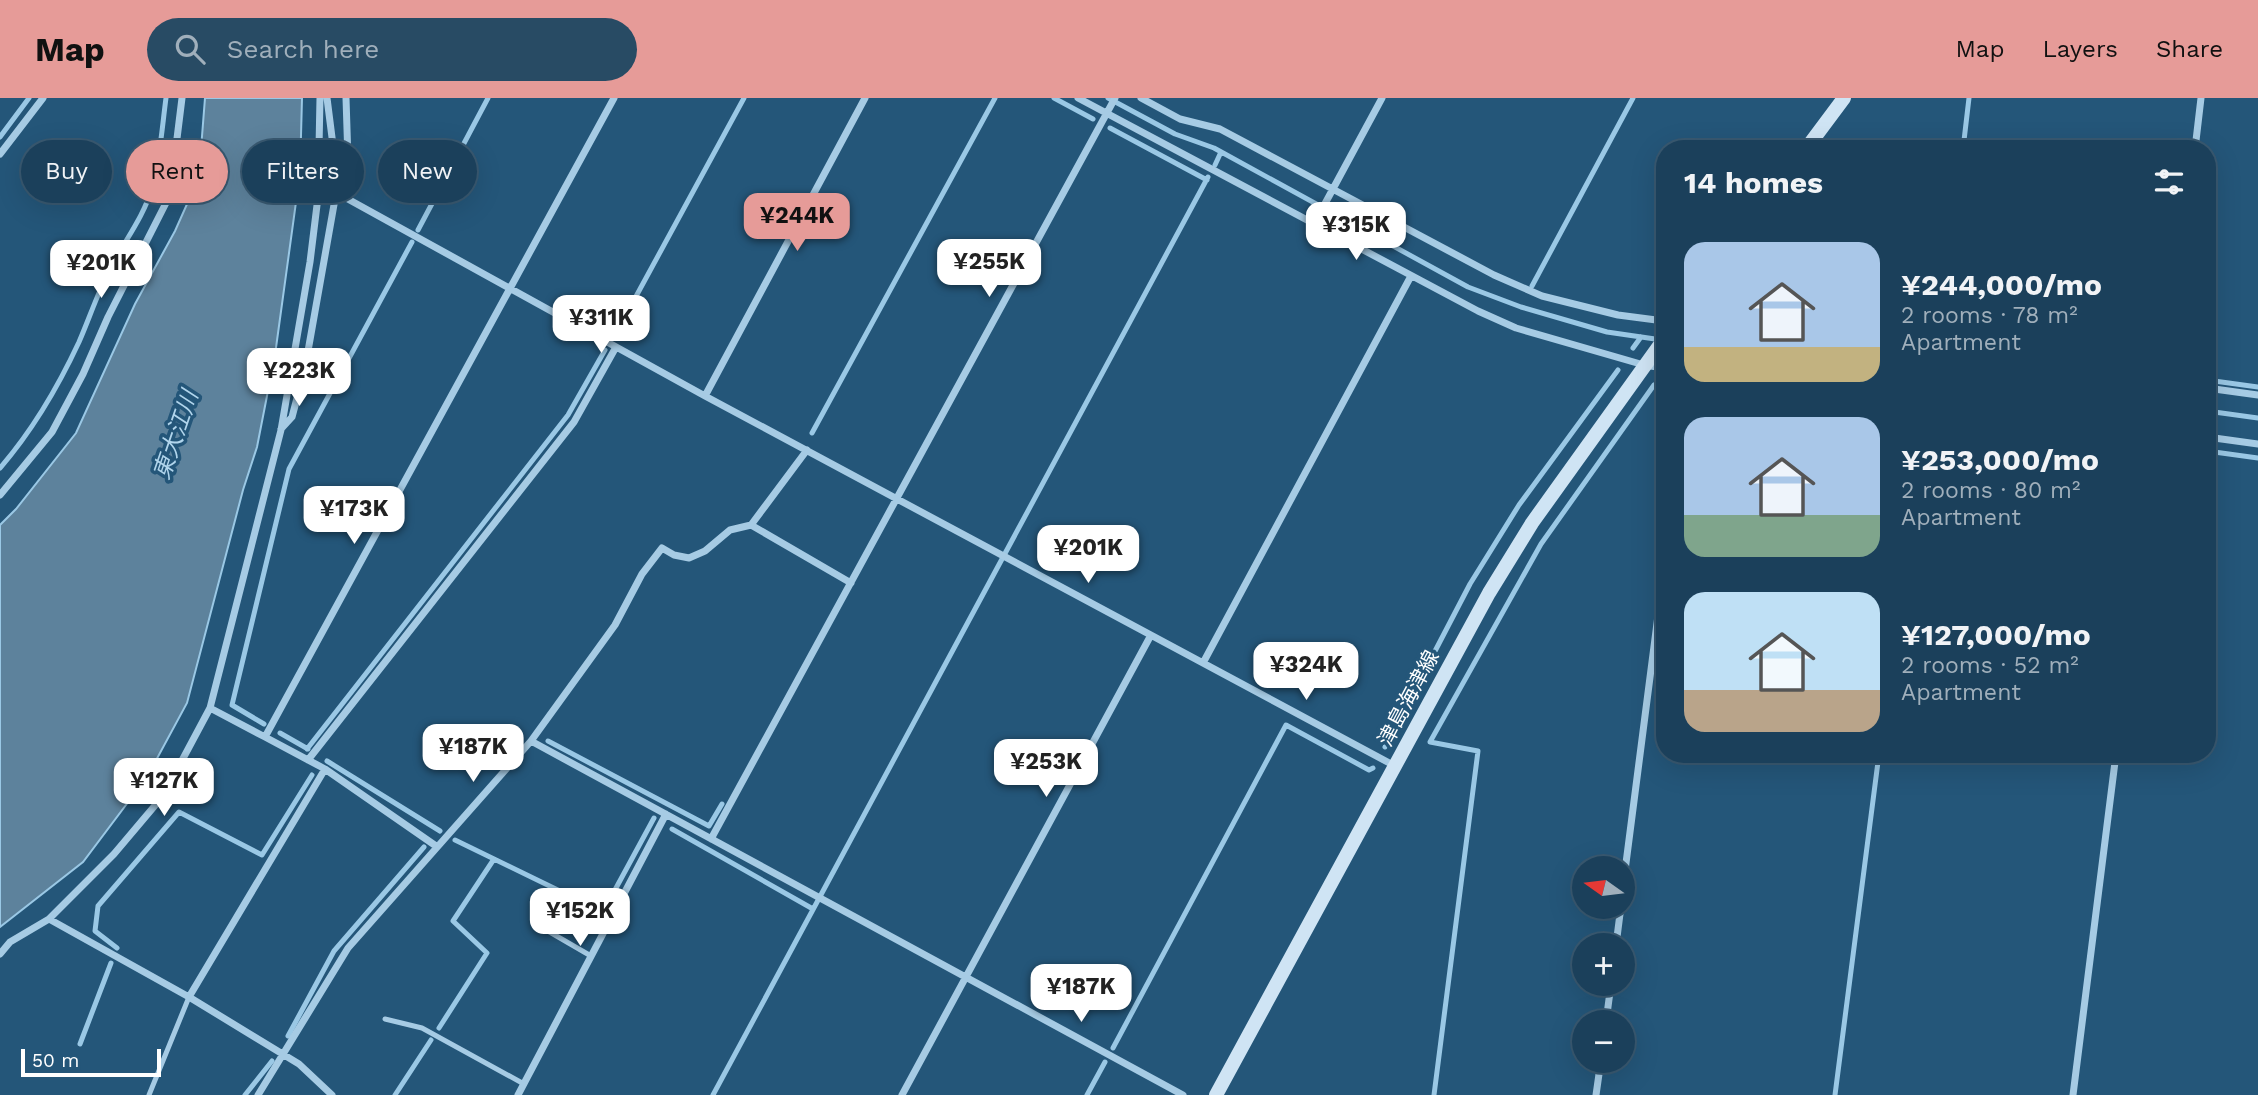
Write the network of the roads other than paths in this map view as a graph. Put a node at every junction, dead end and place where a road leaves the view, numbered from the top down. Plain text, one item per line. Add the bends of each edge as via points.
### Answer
1 (43, 98) edge
2 (182, 98) edge
3 (320, 98) edge
4 (327, 98) edge
5 (346, 98) edge
6 (614, 98) edge
7 (865, 98) edge
8 (1078, 98) edge
9 (1115, 98) edge
10 (1141, 98) edge
11 (1382, 98) edge
12 (1844, 98) edge
13 (2202, 98) edge
14 (1107, 111) junction
15 (332, 140) edge
16 (347, 140) edge
17 (1813, 140) edge
18 (2196, 140) edge
19 (0, 154) edge
20 (1331, 191) junction
21 (334, 203) edge
22 (355, 203) edge
23 (1316, 220) junction
24 (1412, 276) junction
25 (511, 289) junction
26 (1656, 320) edge
27 (616, 347) junction
28 (1656, 349) edge
29 (1644, 365) junction
30 (1656, 367) edge
31 (2216, 389) edge
32 (2258, 395) edge
33 (705, 396) junction
34 (281, 430) junction
35 (2216, 438) edge
36 (2258, 444) edge
37 (807, 450) junction
38 (0, 495) edge
39 (897, 499) junction
40 (751, 525) junction
41 (851, 583) junction
42 (1656, 631) edge
43 (1151, 635) junction
44 (1203, 663) junction
45 (210, 708) junction
46 (265, 737) junction
47 (531, 741) junction
48 (308, 760) junction
49 (2115, 763) edge
50 (1395, 766) junction
51 (325, 769) junction
52 (666, 814) junction
53 (711, 839) junction
54 (436, 846) junction
55 (1627, 856) edge
56 (49, 919) junction
57 (541, 927) dead end
58 (0, 954) edge
59 (591, 956) junction
60 (966, 977) junction
61 (189, 997) junction
62 (385, 1019) dead end
63 (284, 1055) junction
64 (1599, 1073) edge
65 (524, 1084) junction
66 (149, 1095) edge
67 (258, 1095) edge
68 (332, 1095) edge
69 (518, 1095) edge
70 (902, 1095) edge
71 (1183, 1095) edge
72 (1216, 1095) edge
73 (1596, 1095) edge
74 (2073, 1095) edge

1 - 19 street
2 - 38 street via 170,195 52,432
3 - 34 street via 318,197
4 - 15 street
5 - 16 street
6 - 25 street
7 - 33 street
8 - 14 street
9 - 14 street
10 - 20 street via 1180,119 1220,129
11 - 20 street
12 - 17 main road
13 - 18 street
14 - 23 street
14 - 39 street
20 - 23 street
20 - 26 street via 1542,296
21 - 34 street via 305,368 292,417
22 - 25 street
23 - 24 street
24 - 29 street via 1516,328
24 - 44 street
25 - 27 street
25 - 46 street
27 - 33 street
27 - 48 street via 574,422
28 - 29 main road, 津島海津線
29 - 30 street
29 - 50 main road, 津島海津線 via 1532,523
31 - 32 street
33 - 37 street
34 - 45 street
35 - 36 street
37 - 39 street
37 - 40 street
39 - 41 street
39 - 43 street
40 - 41 street
40 - 47 street via 730,530 689,558 662,548 642,574 615,625
41 - 53 street
42 - 55 street
43 - 44 street
43 - 60 street
44 - 50 street
45 - 46 street
45 - 56 street via 163,796
46 - 48 street
47 - 52 street
47 - 54 street
48 - 51 street
49 - 74 street
50 - 72 main road, 津島海津線
51 - 54 street
51 - 61 street
52 - 53 street
52 - 59 street
53 - 60 street
54 - 63 street via 348,948
56 - 58 street via 10,942
56 - 61 street
57 - 59 lane
59 - 65 street
60 - 70 street
60 - 71 street
61 - 63 street
61 - 66 lane
62 - 65 lane via 422,1028
63 - 67 street
63 - 68 street
64 - 73 street
65 - 69 street

